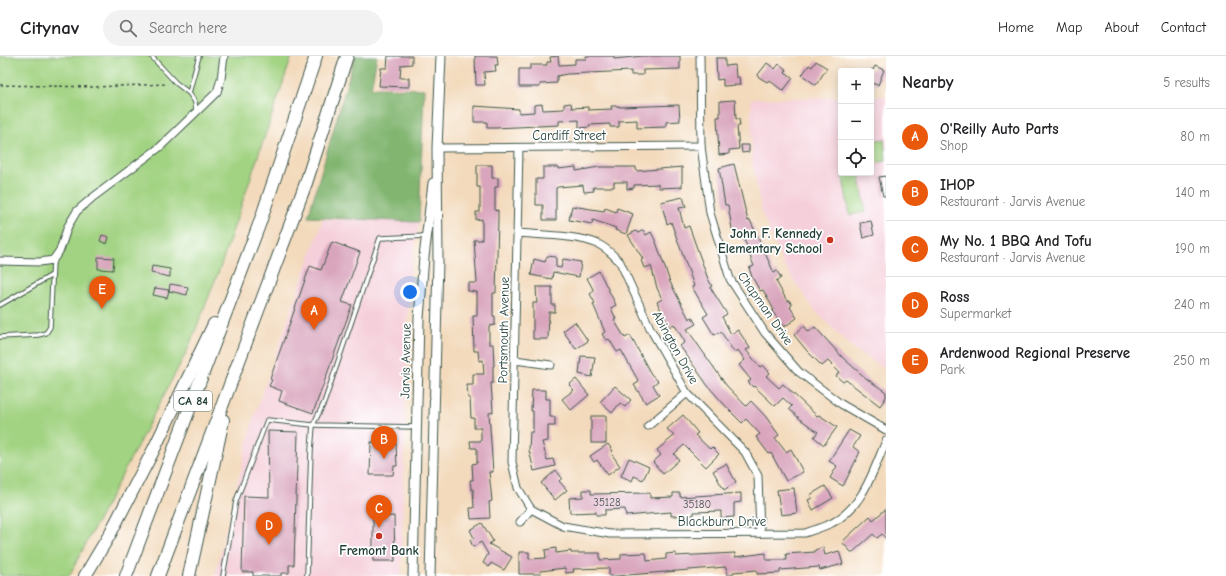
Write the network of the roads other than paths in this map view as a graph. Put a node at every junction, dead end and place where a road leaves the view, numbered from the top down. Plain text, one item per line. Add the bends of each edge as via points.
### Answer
1 (151, 56) edge
2 (199, 56) edge
3 (224, 56) edge
4 (316, 56) edge
5 (347, 56) edge
6 (441, 56) edge
7 (700, 56) edge
8 (189, 93) junction
9 (196, 112) junction
10 (700, 146) junction
11 (437, 148) junction
12 (519, 148) junction
13 (259, 225) junction
14 (517, 233) junction
15 (426, 236) junction
16 (53, 260) junction
17 (0, 261) edge
18 (52, 275) junction
19 (0, 305) edge
20 (0, 337) edge
21 (515, 360) junction
22 (551, 365) dead end
23 (228, 391) junction
24 (687, 393) junction
25 (314, 425) junction
26 (648, 426) dead end
27 (417, 427) junction
28 (886, 430) edge
29 (886, 441) edge
30 (531, 509) junction
31 (520, 522) dead end
32 (760, 533) junction
33 (85, 576) edge
34 (126, 576) edge
35 (158, 576) edge
36 (189, 576) edge
37 (223, 576) edge
38 (306, 576) edge
39 (413, 576) edge
40 (430, 576) edge

1 - 8 lane
2 - 8 lane
3 - 9 street via 217,92
4 - 13 highway, CA 84
5 - 23 highway, CA 84 via 306,183
6 - 11 street, Jarvis Avenue
7 - 10 street, Chapman Drive
8 - 9 lane via 195,102
9 - 16 street via 160,147 77,211
10 - 12 street, Cardiff Street
10 - 28 street, Chapman Drive via 710,213 730,279 765,333 799,372 841,404
11 - 12 street, Cardiff Street
11 - 15 street, Jarvis Avenue
11 - 40 street, Jarvis Avenue via 438,261
12 - 14 street, Portsmouth Avenue
13 - 33 highway via 154,449
13 - 34 highway, CA 84
14 - 21 street, Portsmouth Avenue
14 - 24 street, Abington Drive via 583,241 597,244 612,253 620,262 651,330
15 - 25 lane via 380,238 324,403
15 - 27 street, Jarvis Avenue via 419,318
16 - 17 street
16 - 18 lane
18 - 19 lane
18 - 20 lane via 50,327 46,333
21 - 22 street
21 - 30 street, Portsmouth Avenue via 512,462 518,488
23 - 35 highway, CA 84
23 - 36 highway
24 - 26 street
24 - 32 street, Abington Drive via 745,452 758,476
25 - 27 lane
25 - 37 lane via 267,420 236,501
25 - 38 lane
27 - 39 street, Jarvis Avenue
29 - 32 street, Blackburn Drive via 865,490 852,508 833,522 805,533
30 - 31 street
30 - 32 street, Blackburn Drive via 563,526 610,534

